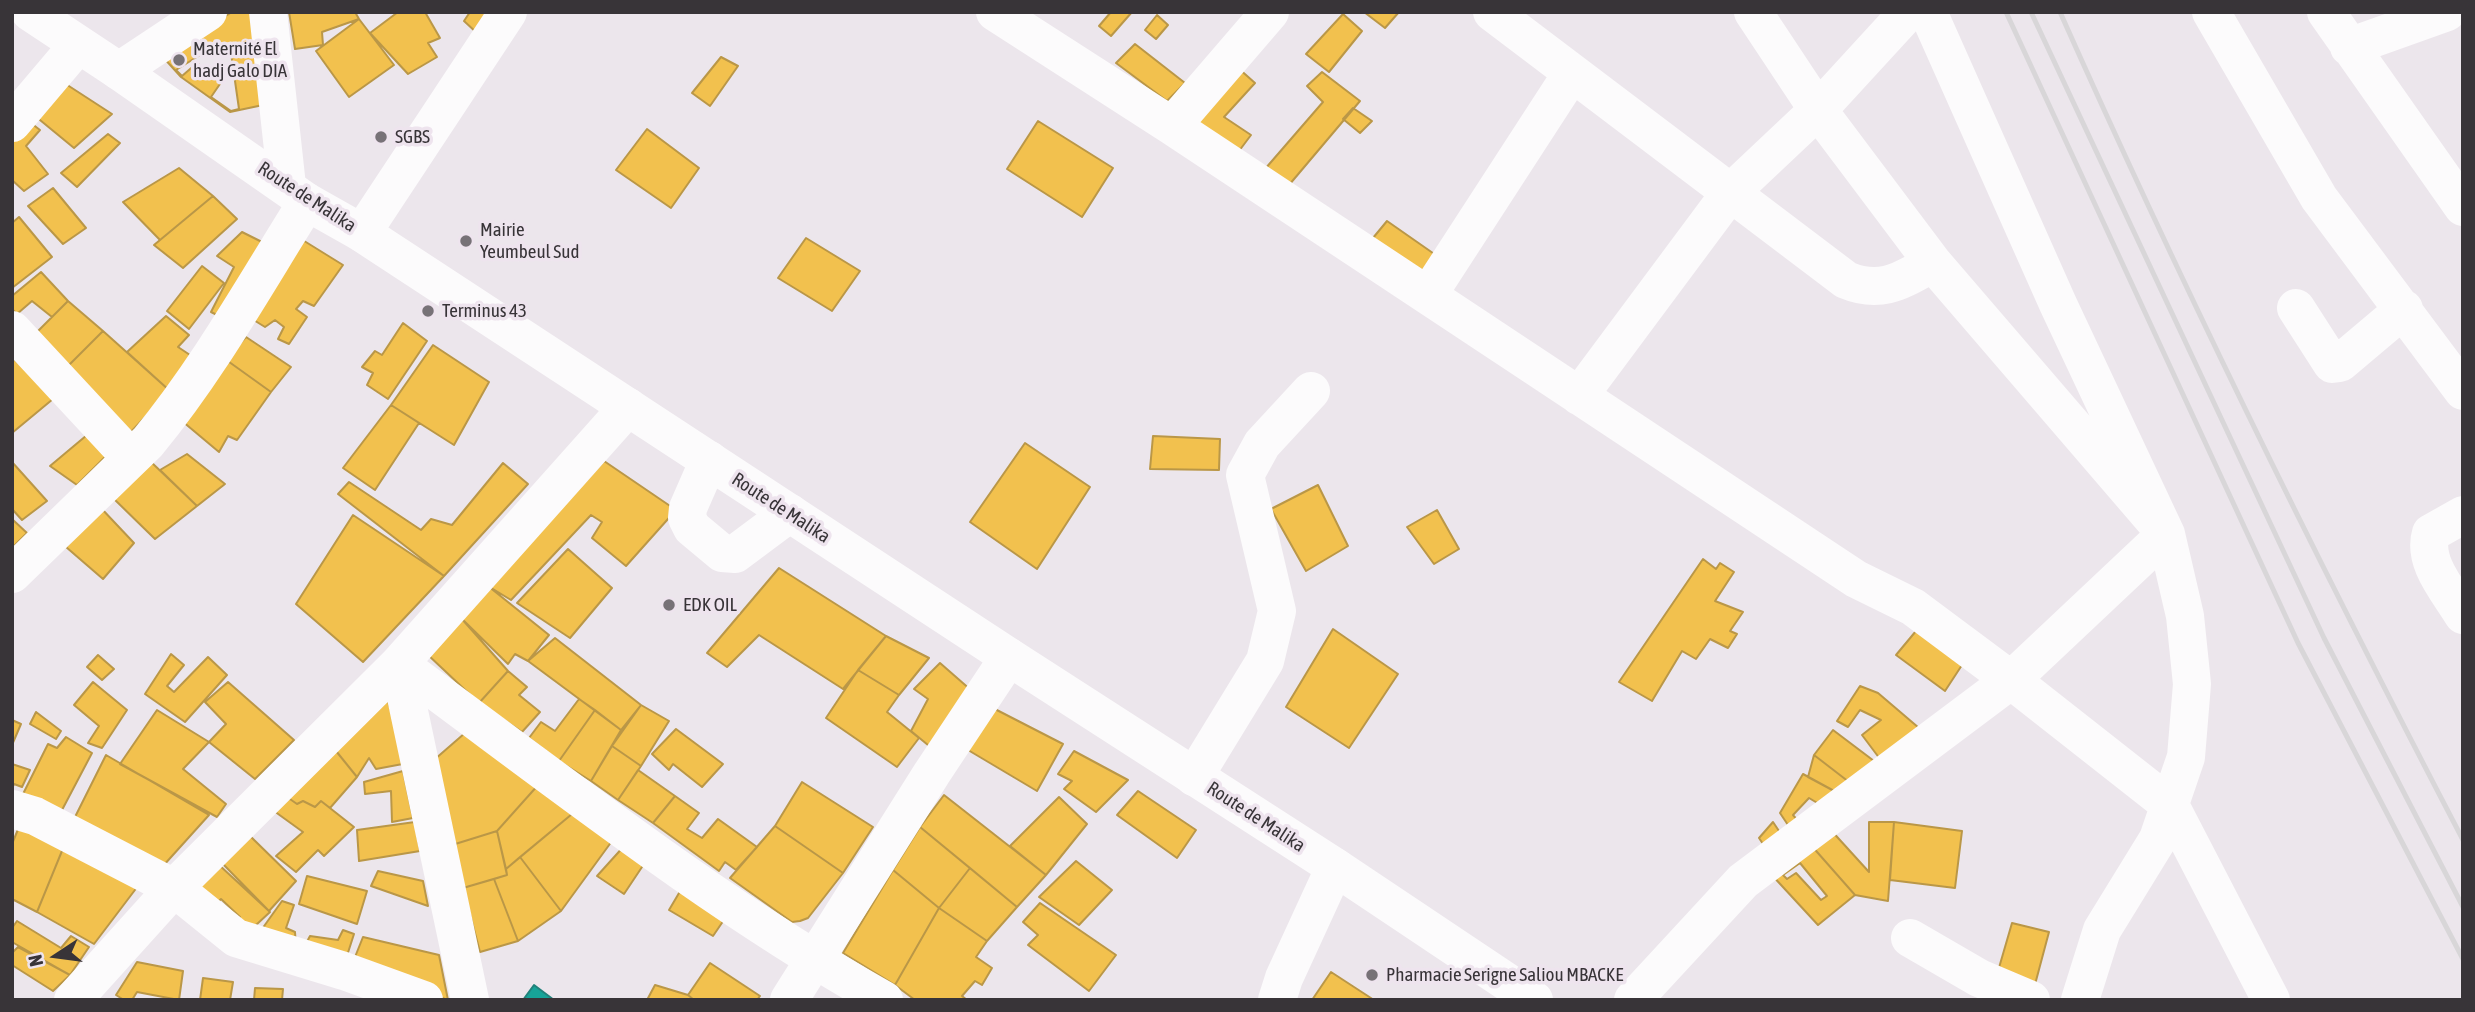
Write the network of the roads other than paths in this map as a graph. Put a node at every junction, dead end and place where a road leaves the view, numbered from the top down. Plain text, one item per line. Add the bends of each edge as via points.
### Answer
1 (30, 12) edge
2 (208, 12) edge
3 (268, 12) edge
4 (508, 12) edge
5 (995, 12) edge
6 (1270, 12) edge
7 (1492, 12) edge
8 (1753, 12) edge
9 (1908, 12) edge
10 (1928, 12) edge
11 (2211, 12) edge
12 (2326, 12) edge
13 (2447, 12) edge
14 (2390, 23) edge
15 (78, 45) junction
16 (2349, 47) junction
17 (120, 71) junction
18 (1572, 73) junction
19 (1818, 110) junction
20 (12, 122) edge
21 (1172, 126) junction
22 (1730, 193) junction
23 (297, 194) junction
24 (2463, 207) edge
25 (362, 233) junction
26 (1933, 263) junction
27 (1428, 295) junction
28 (2296, 308) dead end
29 (2404, 309) junction
30 (12, 330) edge
31 (1311, 391) dead end
32 (2463, 391) edge
33 (1579, 396) junction
34 (628, 407) junction
35 (131, 458) junction
36 (709, 460) junction
37 (790, 513) junction
38 (2463, 515) edge
39 (2166, 534) junction
40 (12, 574) edge
41 (2463, 615) edge
42 (1009, 657) junction
43 (399, 664) junction
44 (2011, 680) junction
45 (1194, 776) junction
46 (2170, 804) junction
47 (12, 809) edge
48 (1335, 867) junction
49 (174, 888) junction
50 (1910, 938) dead end
51 (813, 960) junction
52 (73, 1000) edge
53 (424, 1000) edge
54 (470, 1000) edge
55 (789, 1000) edge
56 (884, 1000) edge
57 (1277, 1000) edge
58 (1534, 1000) edge
59 (1633, 1000) edge
60 (2031, 1000) edge
61 (2080, 1000) edge
62 (2271, 1000) edge

1 - 15 street, Route de Malika
2 - 17 street
3 - 23 street
4 - 25 street
5 - 21 street
6 - 21 street
7 - 18 street
8 - 19 street
9 - 19 street
10 - 39 street
11 - 29 street via 2319,198
12 - 16 street
13 - 14 street
14 - 16 street
15 - 17 street, Route de Malika
15 - 20 street
16 - 24 street
17 - 23 street, Route de Malika
18 - 22 street
18 - 27 street
19 - 22 street
19 - 26 street
21 - 27 street
22 - 26 street via 1846,280 1862,287 1893,283
22 - 33 street
23 - 25 street, Route de Malika
23 - 35 street via 190,388
25 - 34 street, Route de Malika
26 - 39 street
27 - 33 street
28 - 29 street via 2332,364 2340,363
29 - 32 street
30 - 35 street
31 - 45 street via 1262,444 1245,475 1276,611 1265,661
33 - 44 street via 1856,579 1913,607
34 - 36 street, Route de Malika
34 - 43 street
35 - 40 street
36 - 37 street, Route de Malika
36 - 37 street via 687,518 692,528 722,553 735,554
37 - 42 street, Route de Malika
38 - 41 street via 2431,533 2427,545 2429,558
39 - 44 street
39 - 46 street via 2185,616 2192,684 2186,757
42 - 45 street, Route de Malika
42 - 51 street
43 - 49 street
43 - 51 street via 640,842
43 - 54 street
44 - 46 street
44 - 59 street via 1743,881
45 - 48 street, Route de Malika
46 - 61 street via 2158,839 2102,930
46 - 62 street
47 - 49 street via 35,816
48 - 57 street
48 - 58 street, Route de Malika
49 - 52 street
49 - 53 street via 236,938
50 - 60 street via 1979,978
51 - 55 street
51 - 56 street

